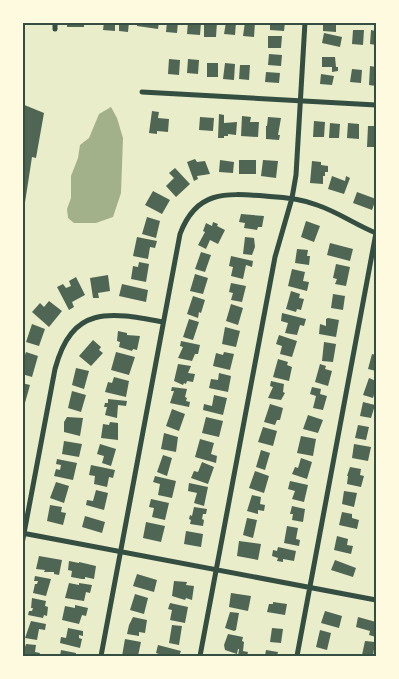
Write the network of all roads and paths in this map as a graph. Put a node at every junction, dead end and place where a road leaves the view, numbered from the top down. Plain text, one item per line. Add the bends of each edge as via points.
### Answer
1 (305, 22) edge
2 (142, 92) dead end
3 (300, 100) junction
4 (376, 105) edge
5 (292, 198) junction
6 (376, 233) edge
7 (163, 322) junction
8 (24, 534) edge
9 (22, 544) edge
10 (120, 552) junction
11 (216, 570) junction
12 (310, 587) junction
13 (376, 600) edge
14 (101, 656) edge
15 (200, 656) edge
16 (297, 656) edge

1 - 3 street
2 - 3 street
3 - 4 street
3 - 5 street
5 - 6 street via 318,205
5 - 7 street via 232,194 206,200 193,209 180,234
5 - 11 street via 275,257
6 - 12 street
7 - 8 street via 122,315 98,317 82,324 63,344 55,369
7 - 10 street
8 - 9 street
8 - 10 street
10 - 11 street
10 - 14 street
11 - 12 street
11 - 15 street
12 - 13 street
12 - 16 street

